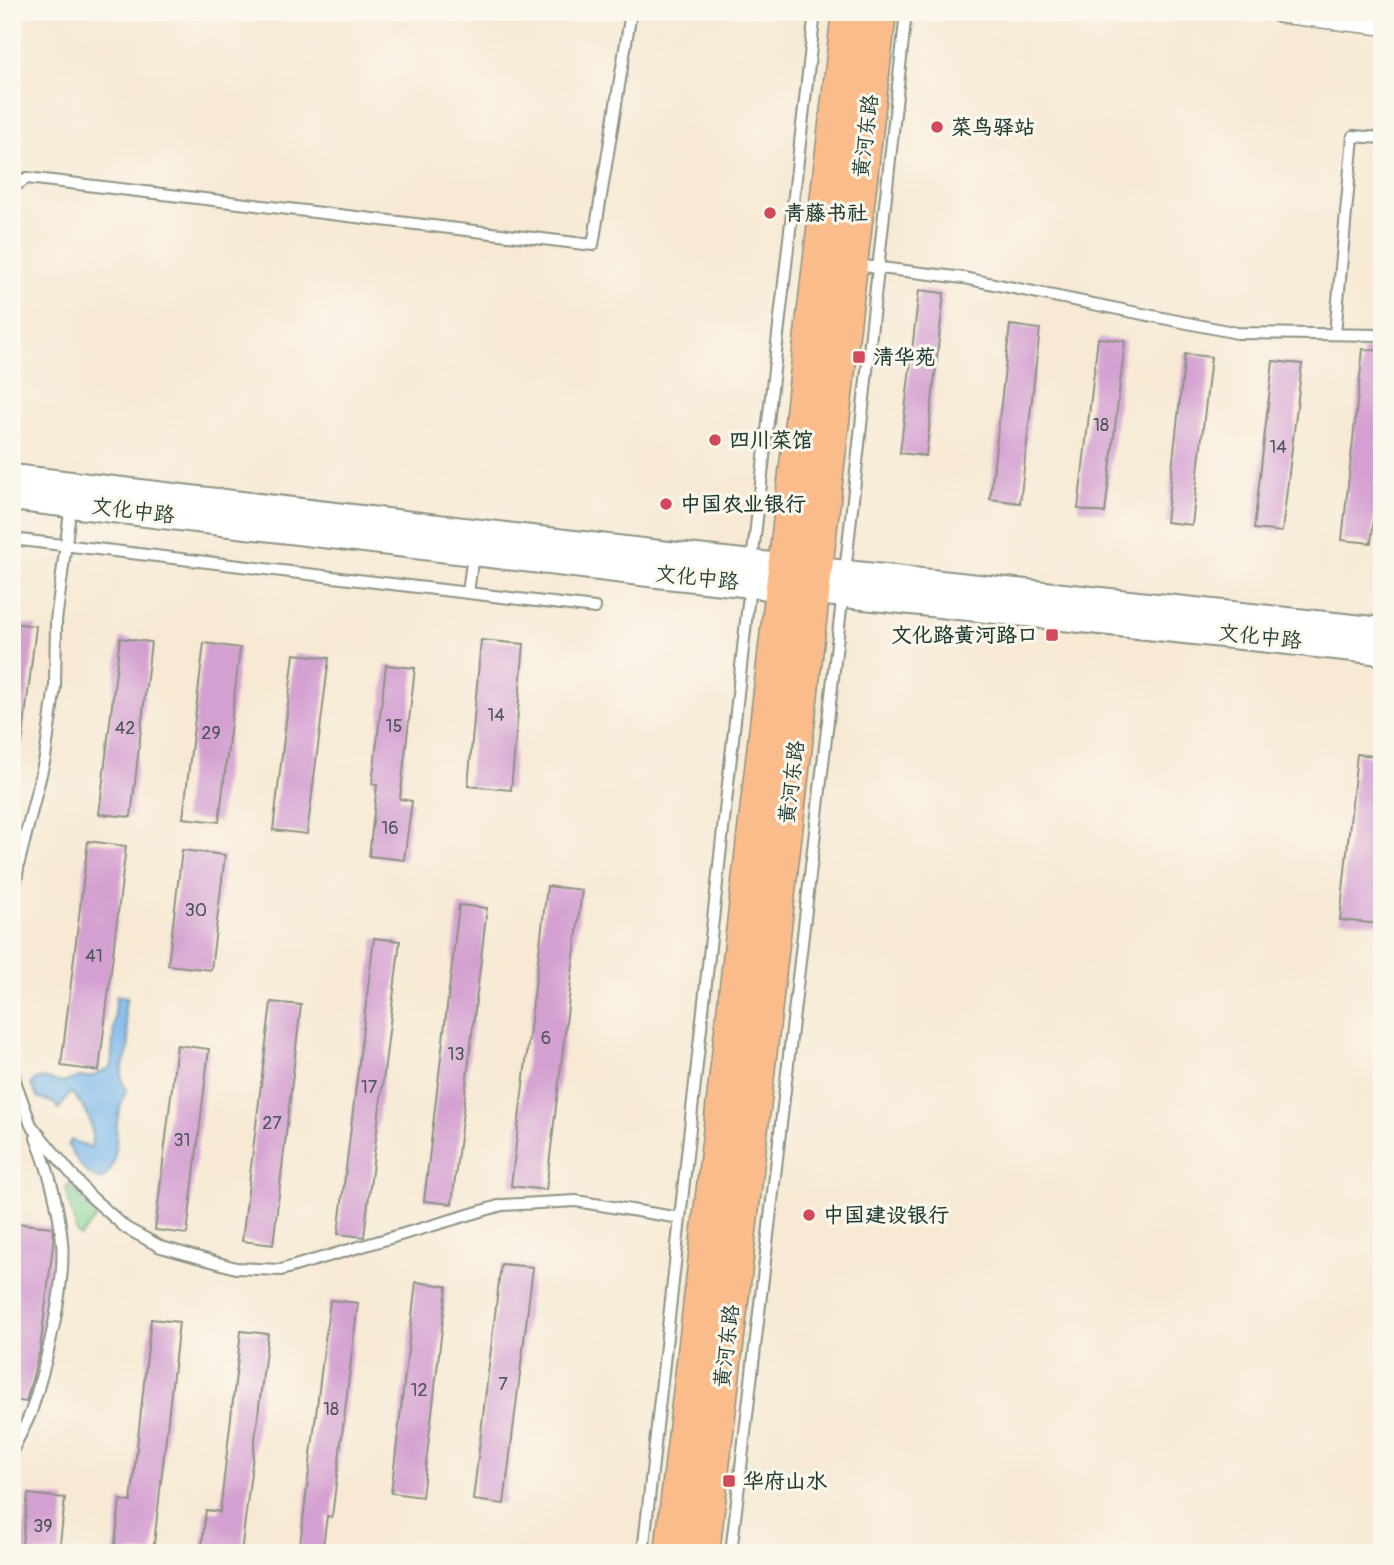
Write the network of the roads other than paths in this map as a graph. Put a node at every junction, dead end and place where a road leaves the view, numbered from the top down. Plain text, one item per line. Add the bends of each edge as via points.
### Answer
1 (631, 12) edge
2 (815, 12) edge
3 (848, 12) edge
4 (880, 12) edge
5 (906, 12) edge
6 (1280, 12) edge
7 (1382, 24) edge
8 (1382, 138) edge
9 (12, 188) edge
10 (864, 267) junction
11 (1335, 334) junction
12 (1382, 335) edge
13 (12, 478) edge
14 (12, 497) edge
15 (71, 504) junction
16 (12, 539) edge
17 (65, 545) junction
18 (473, 552) junction
19 (751, 574) junction
20 (783, 577) junction
21 (829, 582) junction
22 (468, 593) junction
23 (594, 608) dead end
24 (1382, 631) edge
25 (1382, 651) edge
26 (12, 906) edge
27 (12, 1065) edge
28 (31, 1125) junction
29 (680, 1218) junction
30 (12, 1451) edge
31 (643, 1553) edge
32 (671, 1553) edge
33 (703, 1553) edge
34 (731, 1553) edge

1 - 9 lane via 593,245 27,178
2 - 19 lane
3 - 20 main road, 黄河东路
4 - 10 main road, 黄河东路
5 - 10 lane
6 - 7 street
8 - 11 lane via 1353,136
10 - 11 lane via 964,278 1237,333
10 - 21 main road, 黄河东路
11 - 12 lane
13 - 19 street, 文化中路
14 - 15 street, 文化中路
15 - 17 lane
15 - 18 street, 文化中路
16 - 17 lane
17 - 22 lane
17 - 26 lane via 46,758
18 - 19 street, 文化中路
18 - 22 lane
19 - 20 street, 文化中路
19 - 29 lane
20 - 21 street, 文化中路
20 - 32 main road, 黄河东路
21 - 24 street, 文化中路
21 - 25 street, 文化中路
21 - 33 main road, 黄河东路
21 - 34 lane
22 - 23 lane
27 - 28 lane
28 - 29 lane via 89,1195 126,1228 161,1247 236,1268 281,1270 502,1205 576,1201
28 - 30 lane via 51,1176 62,1243 61,1278 30,1413
29 - 31 lane

